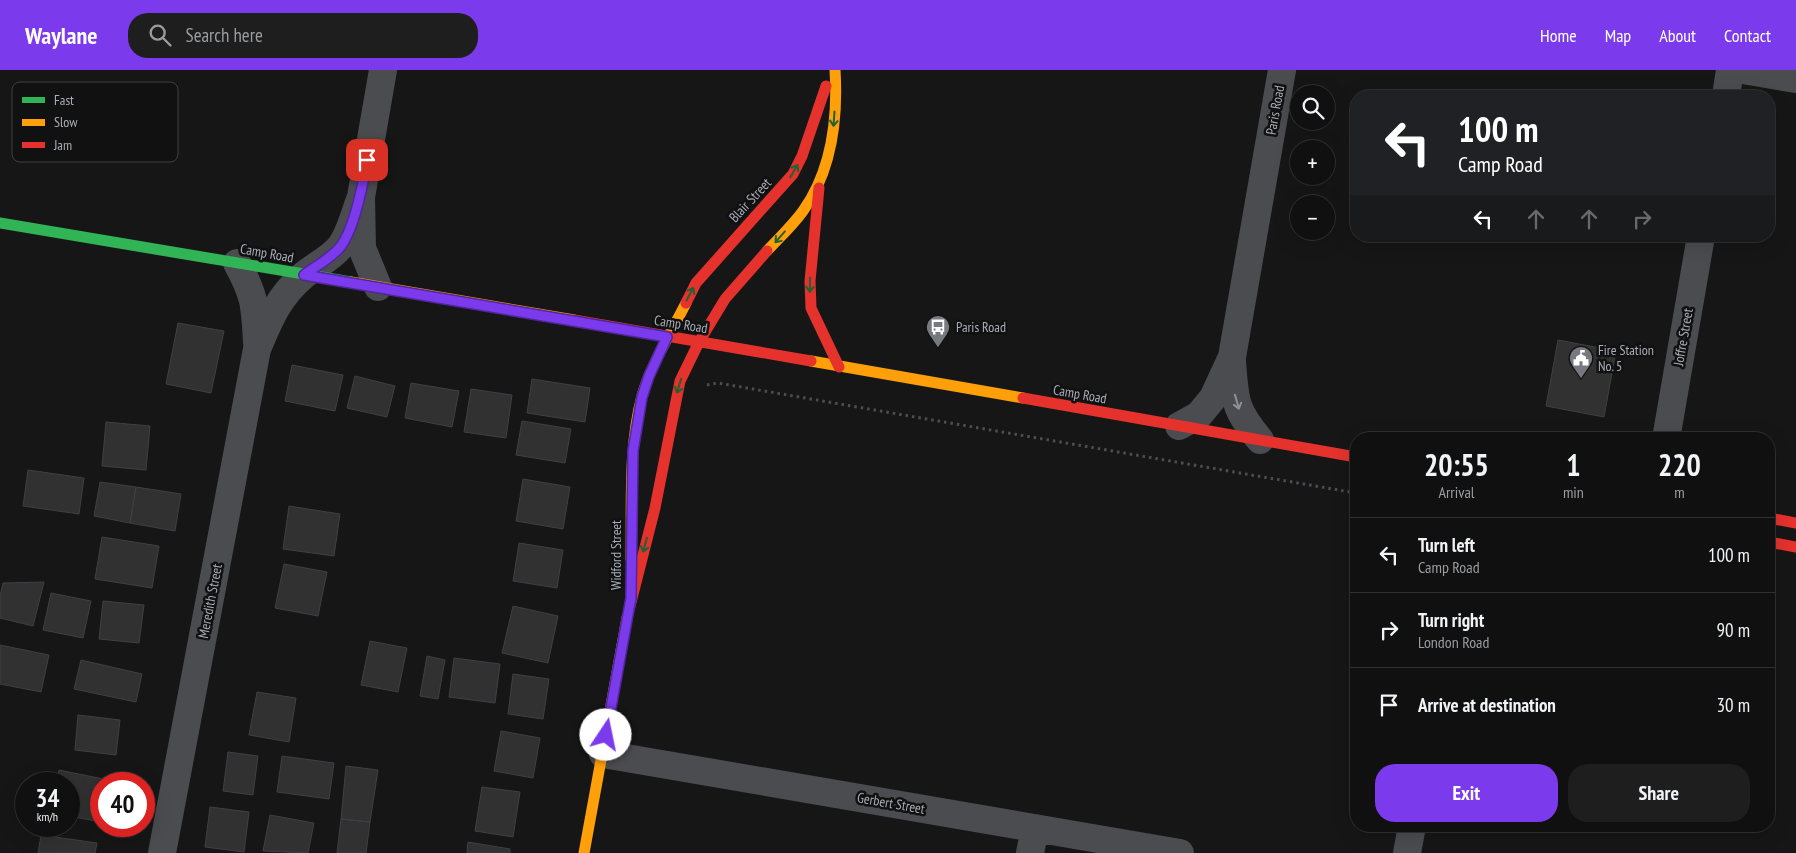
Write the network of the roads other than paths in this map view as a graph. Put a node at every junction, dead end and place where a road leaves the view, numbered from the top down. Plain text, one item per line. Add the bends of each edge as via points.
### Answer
1 (383, 70) edge
2 (833, 70) edge
3 (1282, 70) edge
4 (1730, 70) edge
5 (1743, 70) edge
6 (1796, 79) edge
7 (1727, 90) edge
8 (819, 184) junction
9 (361, 197) junction
10 (0, 223) edge
11 (1700, 242) edge
12 (237, 263) junction
13 (304, 275) junction
14 (378, 287) junction
15 (667, 337) junction
16 (699, 342) junction
17 (257, 349) junction
18 (1232, 356) junction
19 (839, 367) junction
20 (1179, 426) junction
21 (1667, 432) edge
22 (1260, 440) junction
23 (1350, 456) edge
24 (1775, 519) edge
25 (1796, 523) edge
26 (1775, 543) edge
27 (1796, 547) edge
28 (631, 598) junction
29 (603, 754) junction
30 (1411, 832) edge
31 (1033, 840) edge
32 (162, 853) edge
33 (584, 853) edge
34 (1180, 853) edge
35 (1407, 853) edge

1 - 9 street
2 -> 8 street, Blair Street via 836,89 833,130 829,156
15 -> 2 street, Blair Street via 696,283 793,174
3 - 18 street, Paris Road
4 - 7 street
5 - 6 street
8 -> 16 street, Blair Street via 802,211 725,299
8 -> 19 street, Blair Street via 810,281 811,308
9 - 13 street, Meredith Street via 342,245
9 - 14 street via 362,248
10 - 12 street, Camp Road
11 - 21 street, Joffre Street
12 - 13 street, Camp Road
12 - 17 street, Meredith Street via 255,303
13 - 14 street, Camp Road
13 - 17 street, Meredith Street via 275,306
14 - 15 street, Camp Road
15 - 16 street, Camp Road
15 - 28 street, Widford Street via 642,397 633,451
16 - 19 street, Camp Road
16 -> 28 street, Widford Street via 680,381 654,508
17 - 32 street, Meredith Street
18 - 20 street, Paris Road via 1213,398 1199,415
18 -> 22 street, Paris Road via 1235,402
19 - 20 street, Camp Road
20 - 22 street, Camp Road
22 - 23 street, Camp Road
24 - 25 street
26 - 27 street
28 - 29 street, Widford Street
29 - 31 street, Gerbert Street
29 - 33 street, Widford Street
30 - 35 street
31 - 34 street, Gerbert Street

